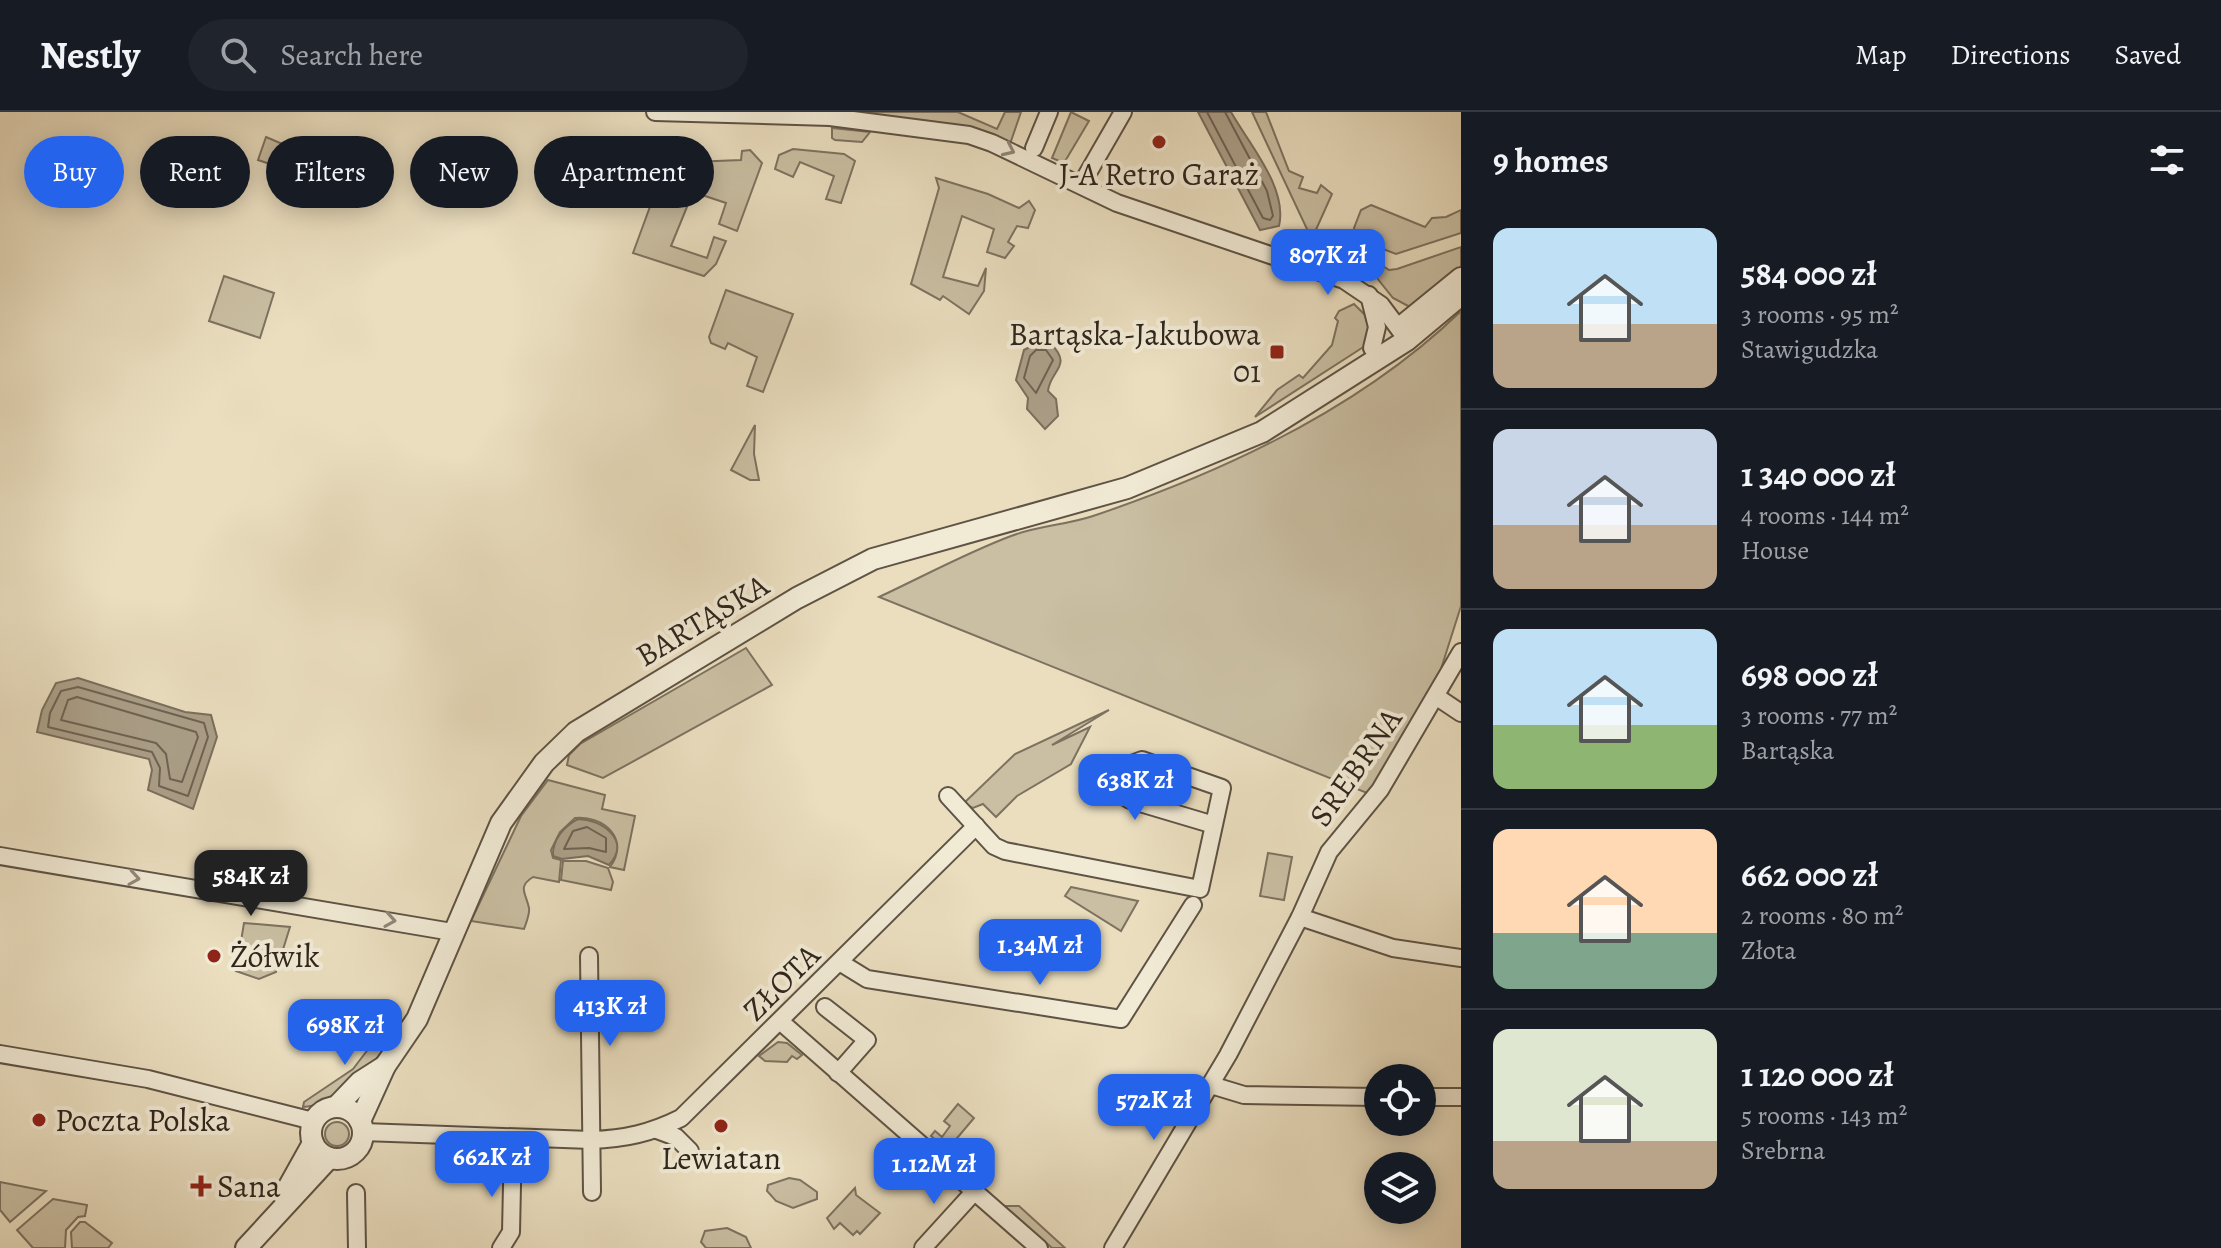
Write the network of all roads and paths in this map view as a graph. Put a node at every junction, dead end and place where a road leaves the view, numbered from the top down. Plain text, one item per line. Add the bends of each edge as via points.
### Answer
1 (655, 112) edge
2 (1049, 112) edge
3 (1117, 114) edge
4 (1034, 148) dead end
5 (1081, 185) junction
6 (1461, 278) edge
7 (1369, 295) junction
8 (1461, 295) edge
9 (1403, 334) junction
10 (1372, 348) junction
11 (1230, 444) junction
12 (1461, 652) edge
13 (1437, 697) junction
14 (1461, 713) edge
15 (948, 796) dead end
16 (1214, 825) junction
17 (976, 826) junction
18 (0, 856) edge
19 (1193, 905) dead end
20 (1300, 917) junction
21 (452, 932) junction
22 (589, 956) dead end
23 (1461, 958) edge
24 (841, 963) junction
25 (825, 1007) dead end
26 (781, 1022) junction
27 (0, 1054) edge
28 (385, 1066) junction
29 (838, 1073) junction
30 (1211, 1085) junction
31 (1364, 1097) edge
32 (1436, 1097) edge
33 (1461, 1097) edge
34 (336, 1107) junction
35 (313, 1121) junction
36 (362, 1127) junction
37 (657, 1130) junction
38 (513, 1138) junction
39 (591, 1140) junction
40 (313, 1143) junction
41 (690, 1151) dead end
42 (329, 1158) junction
43 (592, 1192) dead end
44 (974, 1192) junction
45 (356, 1193) dead end
46 (270, 1220) junction
47 (246, 1248) edge
48 (357, 1248) edge
49 (501, 1248) edge
50 (923, 1248) edge
51 (1039, 1248) edge
52 (1113, 1248) edge

1 -> 5 street via 818,116 954,131
2 - 4 street
3 - 5 street
5 - 7 street via 1344,280
6 - 9 street, BARTĄSKA
7 - 9 street
7 - 10 street via 1377,327
8 - 9 street, BARTĄSKA
9 - 10 street, BARTĄSKA
9 - 11 street, BARTĄSKA via 1282,422
10 - 11 street, BARTĄSKA
11 - 21 street, BARTĄSKA via 1114,492 873,559 797,598 576,732 544,763 501,823
12 - 13 street, SREBRNA
13 - 14 street
13 - 20 street, SREBRNA via 1380,790 1329,852
15 - 17 street
16 - 16 street via 1222,788 1142,760 1113,771 1112,789 1130,800
16 - 17 street via 1200,889 1005,851
17 - 24 street, ZŁOTA
18 -> 21 street
19 - 24 street via 1121,1019 867,979
20 - 23 street via 1393,948
20 - 30 street, SREBRNA
21 - 28 street, BARTĄSKA via 417,1019
22 - 39 street
24 - 26 street, ZŁOTA
25 - 29 street via 867,1040
26 - 29 street
26 - 37 street, ZŁOTA via 681,1118
27 - 35 street via 148,1079
28 - 34 street, BARTĄSKA
28 - 36 street, BARTĄSKA
29 - 44 street
30 - 31 street via 1244,1095
30 - 52 street, SREBRNA
32 - 33 street
34 - 35 street, BARTĄSKA via 325,1109
34 - 36 street via 350,1110
35 - 40 street, BARTĄSKA
36 - 38 street, ZŁOTA
36 - 42 street, BARTĄSKA via 355,1152
37 - 39 street, ZŁOTA via 625,1139
37 - 41 street via 676,1137
38 - 39 street, ZŁOTA
38 - 49 street via 511,1232
39 - 43 street
40 - 42 street
40 - 46 street, BARTĄSKA
42 - 46 street, BARTĄSKA
44 - 50 street
44 - 51 street
45 - 48 street
46 - 47 street, BARTĄSKA

